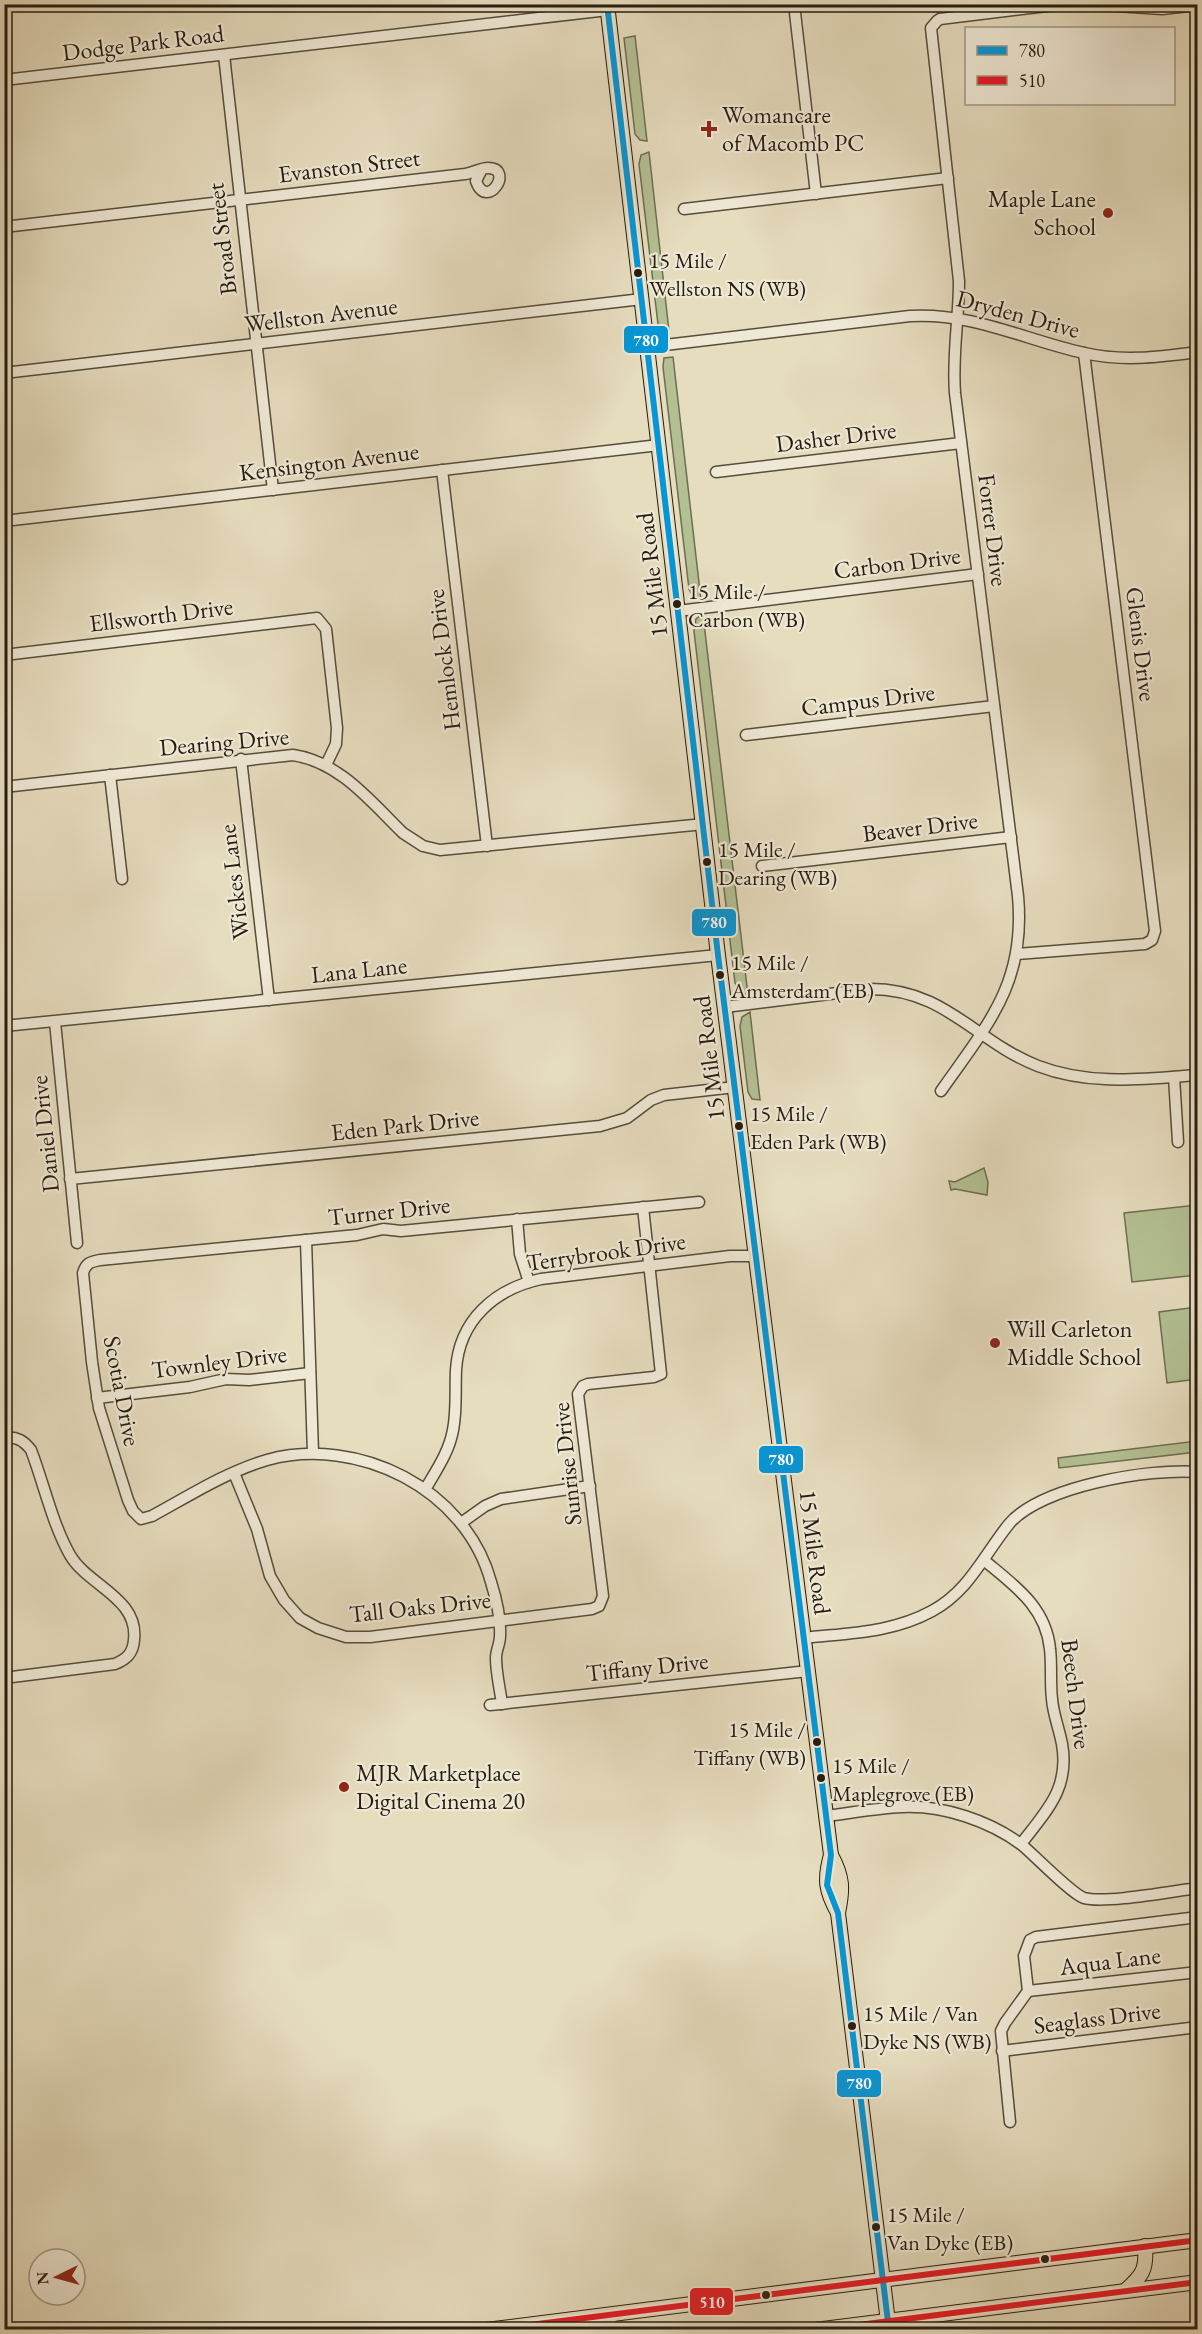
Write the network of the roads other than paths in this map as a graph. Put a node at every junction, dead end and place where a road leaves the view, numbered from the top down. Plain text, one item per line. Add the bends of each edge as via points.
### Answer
1 (794, 4) edge
2 (1064, 4) edge
3 (1085, 4) edge
4 (1122, 5) edge
5 (1197, 5) edge
6 (608, 7) edge
7 (224, 55) junction
8 (4, 80) edge
9 (481, 171) junction
10 (465, 174) junction
11 (948, 178) junction
12 (477, 184) junction
13 (816, 194) junction
14 (239, 200) junction
15 (684, 209) dead end
16 (4, 227) edge
17 (642, 298) junction
18 (959, 317) junction
19 (255, 344) junction
20 (648, 347) junction
21 (1197, 352) edge
22 (1084, 353) junction
23 (4, 373) edge
24 (961, 443) junction
25 (659, 445) junction
26 (442, 470) junction
27 (716, 472) dead end
28 (273, 490) junction
29 (4, 521) edge
30 (978, 574) junction
31 (678, 610) junction
32 (4, 655) edge
33 (994, 706) junction
34 (746, 735) dead end
35 (241, 759) junction
36 (326, 765) junction
37 (110, 775) junction
38 (4, 787) edge
39 (704, 824) junction
40 (1011, 837) junction
41 (487, 846) junction
42 (762, 866) dead end
43 (122, 879) dead end
44 (1017, 954) junction
45 (718, 955) junction
46 (269, 1000) junction
47 (725, 1007) junction
48 (55, 1022) junction
49 (4, 1026) edge
50 (981, 1034) junction
51 (1197, 1075) edge
52 (1174, 1077) junction
53 (735, 1087) junction
54 (941, 1091) dead end
55 (1178, 1142) dead end
56 (70, 1179) junction
57 (699, 1202) dead end
58 (643, 1207) junction
59 (517, 1219) junction
60 (306, 1240) junction
61 (76, 1243) dead end
62 (756, 1256) junction
63 (85, 1266) joint
64 (650, 1266) junction
65 (529, 1282) junction
66 (310, 1373) junction
67 (97, 1398) junction
68 (4, 1438) edge
69 (313, 1454) junction
70 (1197, 1472) edge
71 (234, 1473) junction
72 (590, 1486) junction
73 (426, 1488) junction
74 (461, 1523) junction
75 (985, 1561) junction
76 (601, 1604) joint
77 (499, 1620) junction
78 (804, 1638) junction
79 (808, 1671) junction
80 (4, 1678) edge
81 (825, 1816) junction
82 (1021, 1844) junction
83 (1197, 1888) edge
84 (1197, 1917) edge
85 (1197, 1972) edge
86 (1028, 1992) junction
87 (1197, 2027) edge
88 (1002, 2051) junction
89 (1010, 2122) dead end
90 (1197, 2240) edge
91 (1145, 2246) junction
92 (884, 2278) junction
93 (1197, 2282) edge
94 (1125, 2291) junction
95 (614, 2314) junction
96 (888, 2325) edge
97 (515, 2328) edge
98 (486, 2330) edge
99 (596, 2330) edge
100 (815, 2330) edge

1 - 13 street
2 - 11 street, Forrer Drive via 940,19 933,24
3 - 4 street
4 - 5 street via 1162,9
6 - 7 street, Dodge Park Road
6 - 17 main road, 15 Mile Road
7 - 8 street, Dodge Park Road
7 - 14 street, Broad Street
9 - 10 street, Evanston Street
9 - 12 street
9 - 12 street via 495,171 499,184 486,191
10 - 12 street
10 - 14 street, Evanston Street
11 - 13 street
11 - 18 street, Forrer Drive via 959,274
13 - 15 street
14 - 16 street, Evanston Street
14 - 19 street, Broad Street
17 - 19 street, Wellston Avenue
17 - 20 main road, 15 Mile Road
18 - 20 street, Dryden Drive via 910,316
18 - 22 street, Dryden Drive
18 - 24 street, Forrer Drive via 953,369
19 - 23 street, Wellston Avenue
19 - 28 street, Broad Street
20 - 25 main road, 15 Mile Road
21 - 22 street, Dryden Drive via 1131,359
22 - 44 street, Glenis Drive via 1155,932 1145,944
24 - 27 street, Dasher Drive
24 - 30 street, Forrer Drive
25 - 26 street, Kensington Avenue
25 - 31 main road, 15 Mile Road
26 - 28 street, Kensington Avenue
26 - 41 street, Hemlock Drive
28 - 29 street, Kensington Avenue
30 - 31 street, Carbon Drive
30 - 33 street, Forrer Drive
31 - 39 main road, 15 Mile Road
32 - 36 street, Ellsworth Drive via 313,618 326,629 337,728 336,744
33 - 34 street, Campus Drive
33 - 40 street, Forrer Drive
35 - 36 street, Dearing Drive via 293,755
35 - 37 street, Dearing Drive
35 - 46 street, Wickes Lane
36 - 41 street, Dearing Drive via 423,846 440,850
37 - 38 street, Dearing Drive
37 - 43 street
39 - 41 street, Dearing Drive
39 - 45 main road, 15 Mile Road
40 - 42 street, Beaver Drive
40 - 44 street, Forrer Drive via 1020,914
44 - 50 street, Forrer Drive via 1006,992
45 - 46 street, Lana Lane
45 - 47 main road, 15 Mile Road
46 - 48 street, Lana Lane
47 - 50 street via 870,989 892,990 931,1000
47 - 53 main road, 15 Mile Road
48 - 49 street, Lana Lane
48 - 56 street, Daniel Drive
50 - 52 street via 1024,1060 1075,1076 1112,1080
50 - 54 street, Forrer Drive
51 - 52 street
52 - 55 street
53 - 56 street, Eden Park Drive via 664,1095 627,1118 600,1126
53 - 62 main road, 15 Mile Road
56 - 61 street, Daniel Drive
57 - 58 street, Turner Drive
58 - 59 street, Turner Drive
58 - 64 street, Sunrise Drive
59 - 60 street, Turner Drive via 400,1231 383,1228 366,1234
59 - 65 street via 520,1254
60 - 63 street, Turner Drive via 99,1260
60 - 66 street
62 - 64 street, Terrybrook Drive
62 - 78 main road, 15 Mile Road
63 - 67 street, Scotia Drive
64 - 65 street, Terrybrook Drive
64 - 72 street, Sunrise Drive via 661,1374 588,1384 580,1389 578,1399
65 - 73 street, Terrybrook Drive via 491,1300 464,1338 457,1359 453,1430 443,1460
66 - 67 street, Townley Drive via 249,1380 226,1378
66 - 69 street
67 - 71 street, Scotia Drive via 128,1500 141,1518
68 - 80 street via 17,1438 31,1450 69,1553 127,1611 135,1637 133,1651 116,1664
69 - 71 street via 269,1460
69 - 73 street via 352,1457 380,1465
70 - 75 street via 1095,1483 1039,1500 1009,1525
71 - 77 street, Tall Oaks Drive via 277,1589 300,1618 318,1628 346,1638 370,1637
72 - 74 street via 501,1499
72 - 76 street, Sunrise Drive
73 - 74 street
74 - 77 street via 488,1574
75 - 78 street via 949,1600 917,1619 881,1630
75 - 82 street, Beech Drive via 1026,1594 1046,1628 1052,1697 1064,1754 1062,1781 1051,1805
76 - 77 street, Tall Oaks Drive via 592,1609
77 - 79 street, Tiffany Drive via 496,1704
78 - 79 main road, 15 Mile Road
79 - 81 main road, 15 Mile Road
81 - 82 street via 901,1807 927,1808 990,1826
81 - 92 main road, 15 Mile Road via 831,1855 826,1874 828,1894 838,1913
82 - 83 street via 1084,1898
84 - 86 street via 1036,1937 1030,1940 1024,1956
85 - 86 street, Aqua Lane
86 - 88 street via 1001,2031
87 - 88 street, Seaglass Drive
88 - 89 street
90 - 91 main road
91 - 92 main road
91 - 94 main road via 1144,2271
92 - 95 main road
92 - 96 main road, 15 Mile Road
93 - 94 main road
94 - 96 main road
95 - 97 main road
95 - 99 main road
96 - 100 main road
97 - 98 main road

